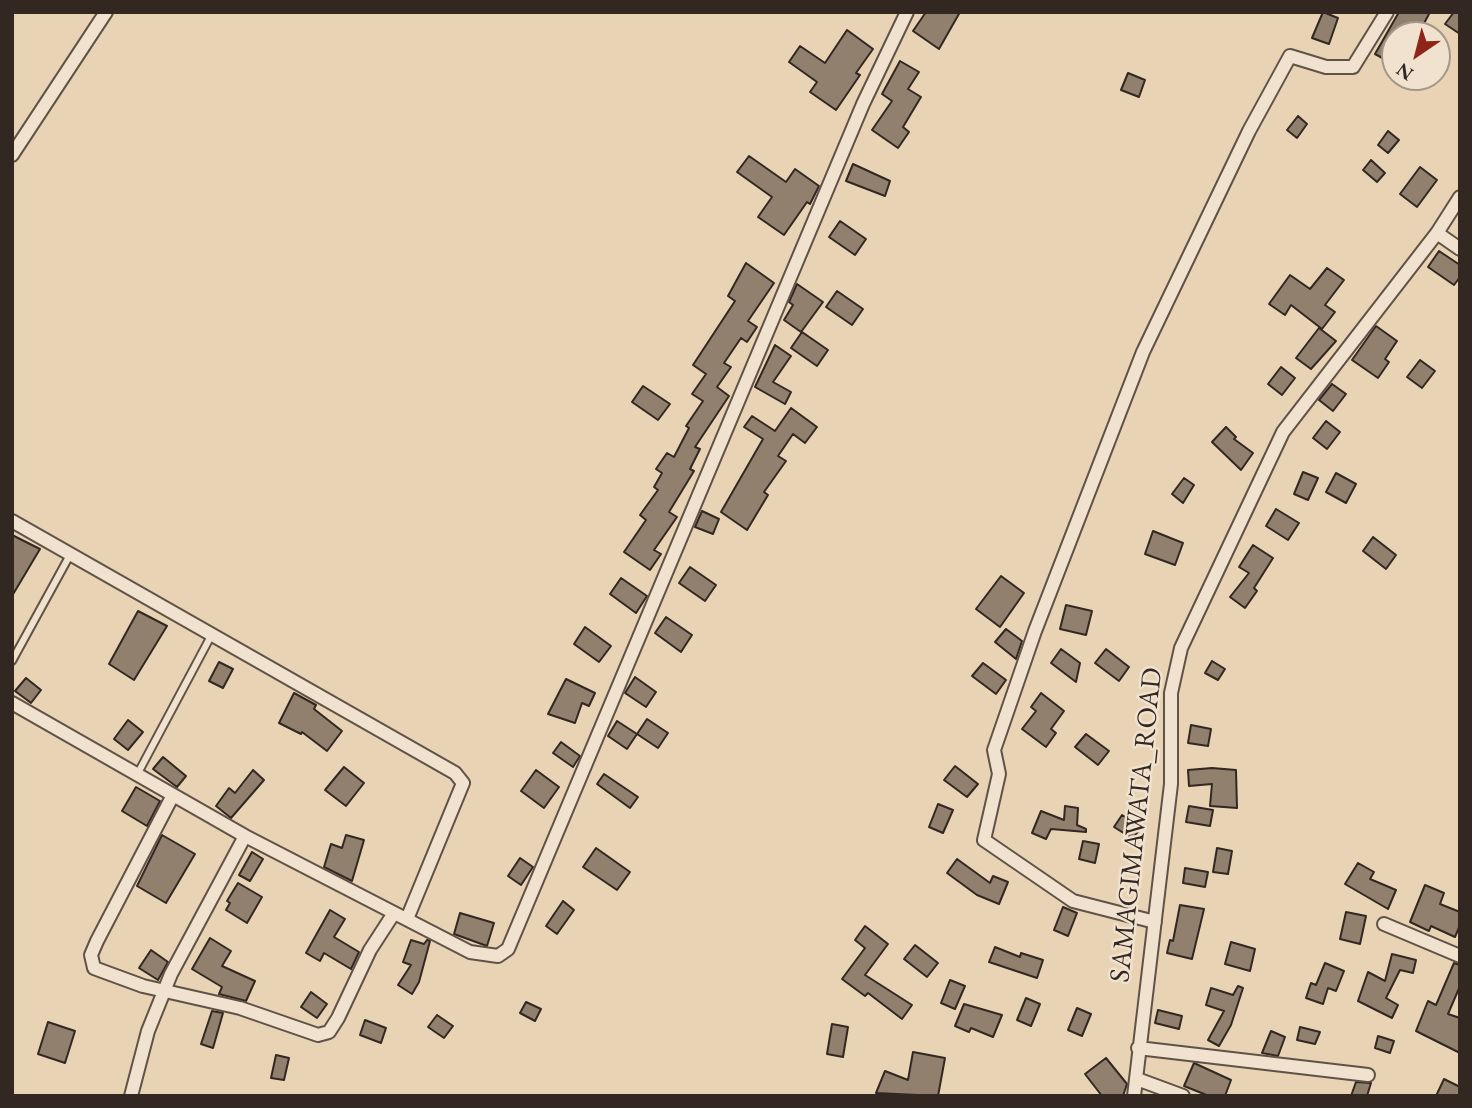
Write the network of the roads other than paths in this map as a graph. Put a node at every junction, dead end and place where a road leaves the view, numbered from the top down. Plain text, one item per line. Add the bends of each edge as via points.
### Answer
1 (106, 12) edge
2 (907, 12) edge
3 (1387, 12) edge
4 (12, 155) edge
5 (1460, 197) edge
6 (1437, 233) junction
7 (1460, 249) edge
8 (12, 522) edge
9 (70, 554) junction
10 (211, 636) junction
11 (12, 660) edge
12 (12, 703) edge
13 (138, 773) junction
14 (173, 795) junction
15 (245, 836) junction
16 (394, 913) junction
17 (407, 919) junction
18 (1155, 922) junction
19 (1384, 925) dead end
20 (1460, 956) edge
21 (164, 991) junction
22 (1138, 1048) junction
23 (1368, 1075) dead end
24 (1137, 1079) junction
25 (131, 1096) edge
26 (1134, 1096) edge
27 (1182, 1096) edge

1 - 4 street
2 - 17 street via 863,104 508,948 498,956 470,952
3 - 18 street via 1353,67 1326,68 1290,56 1249,131 1143,352 994,750 999,774 984,840 1073,901
5 - 6 street, SAMAGIMAWATA_ROAD
6 - 7 street
6 - 18 street, SAMAGIMAWATA_ROAD via 1283,432 1181,648 1171,693 1171,784
8 - 9 street
9 - 10 street
9 - 11 lane
10 - 13 lane
10 - 17 street via 454,773 463,783
12 - 13 street
13 - 14 street
14 - 15 street
14 - 21 street via 90,963
15 - 16 street
15 - 21 street
16 - 17 street
16 - 21 street via 329,1032 318,1035 240,1008
18 - 22 street, SAMAGIMAWATA_ROAD
19 - 20 street
21 - 25 street
22 - 23 street
22 - 24 street, SAMAGIMAWATA_ROAD
24 - 26 street, SAMAGIMAWATA_ROAD
24 - 27 street

